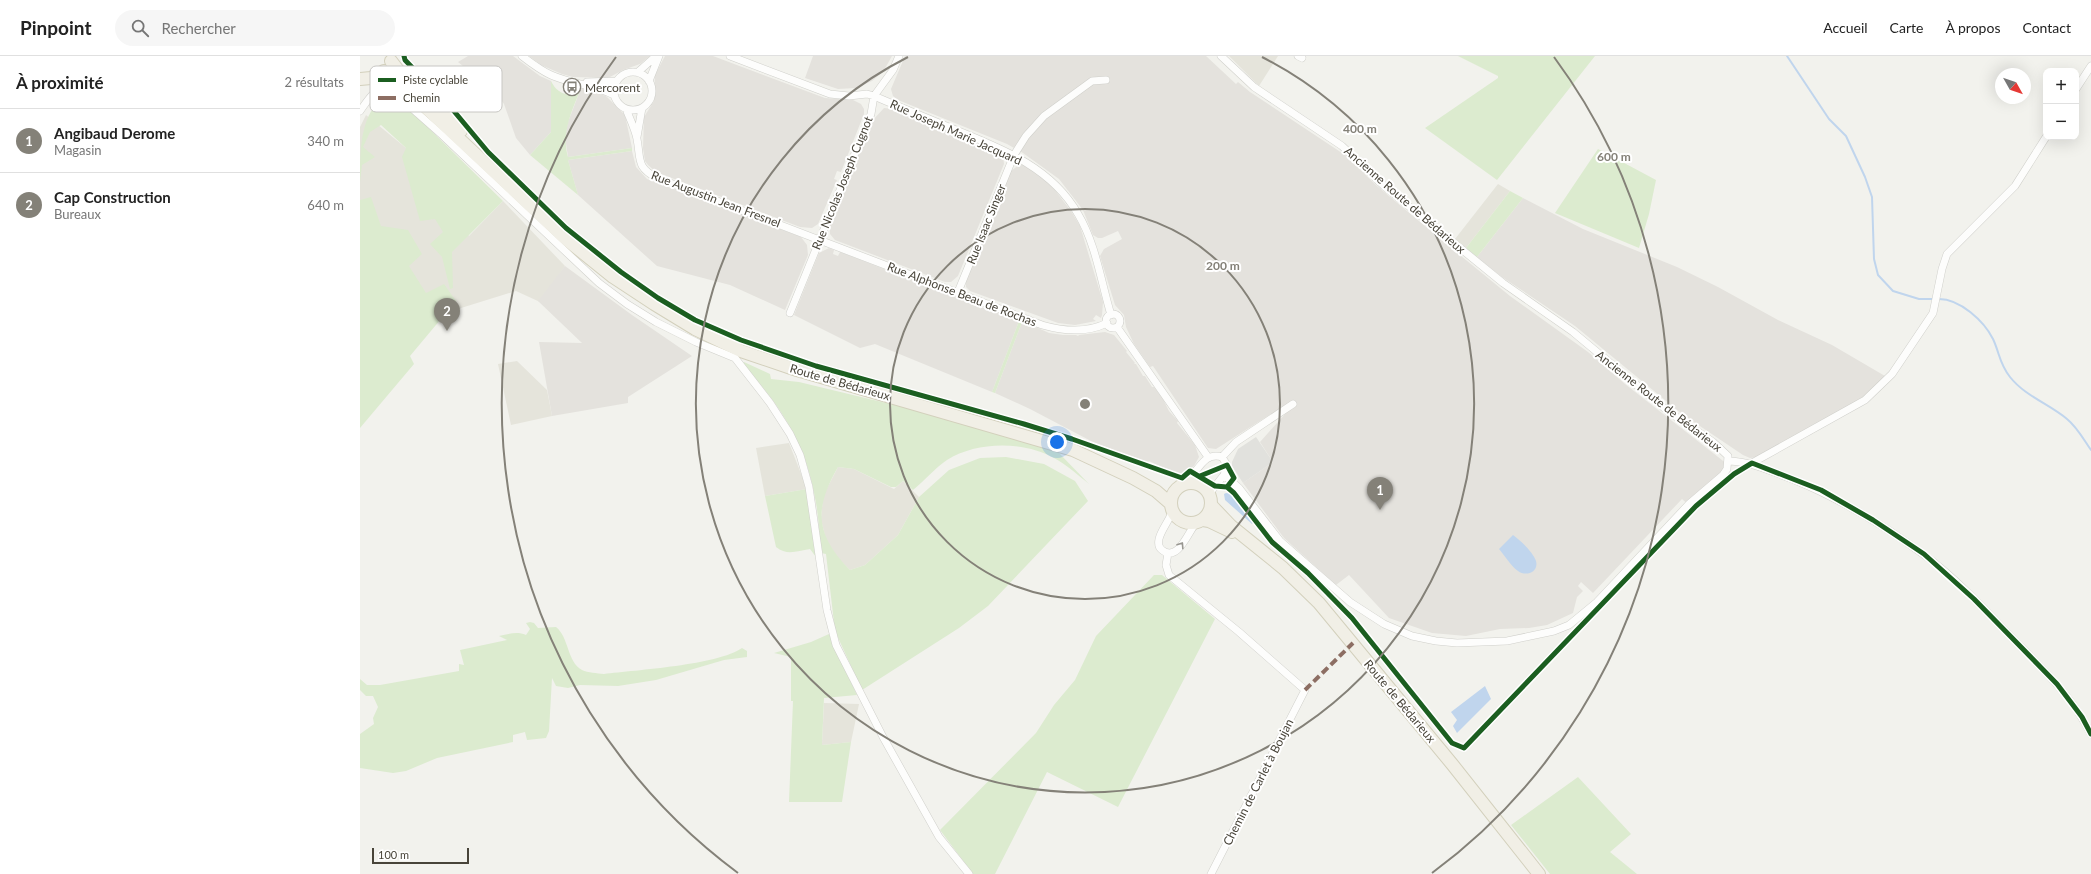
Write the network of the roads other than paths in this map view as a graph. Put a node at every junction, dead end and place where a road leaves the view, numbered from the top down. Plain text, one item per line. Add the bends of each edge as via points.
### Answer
1 (522, 56) edge
2 (656, 56) edge
3 (659, 56) edge
4 (730, 56) edge
5 (899, 56) edge
6 (1221, 56) edge
7 (2091, 66) edge
8 (638, 72) junction
9 (1106, 80) dead end
10 (617, 81) junction
11 (649, 81) junction
12 (579, 82) junction
13 (2079, 84) edge
14 (614, 95) junction
15 (874, 96) junction
16 (370, 98) edge
17 (642, 108) junction
18 (626, 109) junction
19 (360, 111) edge
20 (416, 112) edge
21 (431, 112) edge
22 (446, 112) edge
23 (637, 139) junction
24 (2044, 140) edge
25 (1014, 155) junction
26 (481, 157) junction
27 (819, 238) junction
28 (958, 292) junction
29 (790, 313) dead end
30 (1111, 315) junction
31 (1107, 323) junction
32 (1117, 327) junction
33 (1293, 404) dead end
34 (1208, 457) junction
35 (1222, 457) junction
36 (1729, 461) junction
37 (1752, 463) junction
38 (1224, 475) junction
39 (1134, 478) junction
40 (1181, 486) junction
41 (1210, 500) junction
42 (1172, 508) junction
43 (1199, 522) junction
44 (1249, 541) junction
45 (1168, 553) junction
46 (2091, 734) edge
47 (968, 874) edge
48 (1211, 874) edge
49 (1539, 874) edge

1 - 12 street via 546,73
2 - 8 street
3 - 11 street
4 - 15 street via 830,94
5 - 15 street, Rue Nicolas Joseph Cugnot via 893,70
6 - 36 street, Ancienne Route de Bédarieux via 1254,87 1342,146 1384,186 1453,243 1503,283 1572,332 1664,408 1713,442 1725,452
7 - 13 street
8 - 10 street via 626,73
8 - 11 street
9 - 25 street, Rue Isaac Singer via 1092,81 1044,116 1026,136
10 - 12 street
10 - 14 street
11 - 17 street via 652,93 647,105
12 - 14 street
14 - 18 street via 618,103
15 - 25 street, Rue Joseph Marie Jacquard
15 - 27 street, Rue Nicolas Joseph Cugnot via 870,114
16 - 19 street
17 - 18 street
17 - 23 street, Rue Augustin Jean Fresnel
18 - 23 street, Rue Augustin Jean Fresnel
20 - 47 street via 599,283 656,322 735,358 770,403 800,455 809,486 827,610 836,645 883,737 939,837
21 - 26 main road, Route de Bédarieux
22 - 26 main road, Route de Bédarieux
23 - 27 street, Rue Augustin Jean Fresnel via 638,159 646,173
24 - 37 street via 2015,186 1947,254 1933,313 1892,374 1865,400
25 - 28 street, Rue Isaac Singer
25 - 30 street, Rue Joseph Marie Jacquard via 1054,183 1078,214 1087,233
26 - 39 main road, Route de Bédarieux via 567,240 613,277 708,335 741,351 797,370 1073,450
27 - 28 street, Rue Alphonse Beau de Rochas
27 - 29 street, Rue Nicolas Joseph Cugnot
28 - 31 street, Rue Alphonse Beau de Rochas via 1055,328 1078,330 1096,328
30 - 31 street
30 - 32 street via 1119,318 1120,323
31 - 32 street via 1110,327
32 - 34 street
33 - 35 street via 1236,442
34 - 35 street
34 - 40 street via 1191,479
35 - 38 street via 1227,465
36 - 37 street, Ancienne Route de Bédarieux
36 - 38 street via 1723,475 1689,504 1580,618 1554,631 1507,641 1482,643 1436,641 1412,636 1366,613 1334,589 1280,540 1245,494
37 - 46 street, Ancienne Route de Bédarieux via 1821,490 1924,554 1974,599 2057,684 2082,717
38 - 41 street
39 - 40 main road, Route de Bédarieux via 1167,489
39 - 42 main road, Route de Bédarieux via 1156,491
40 - 41 main road via 1196,483 1206,489
40 - 42 main road via 1173,493
41 - 43 main road via 1210,511
41 - 44 main road, Route de Bédarieux via 1231,526
42 - 43 main road via 1180,520 1190,524
42 - 45 street via 1158,540 1161,549
43 - 44 main road, Route de Bédarieux via 1209,521
45 -> 43 street via 1180,549
44 - 49 main road, Route de Bédarieux via 1283,568 1319,603
45 - 48 street, Chemin de Carlet à Boujan via 1166,565 1169,575 1305,690

